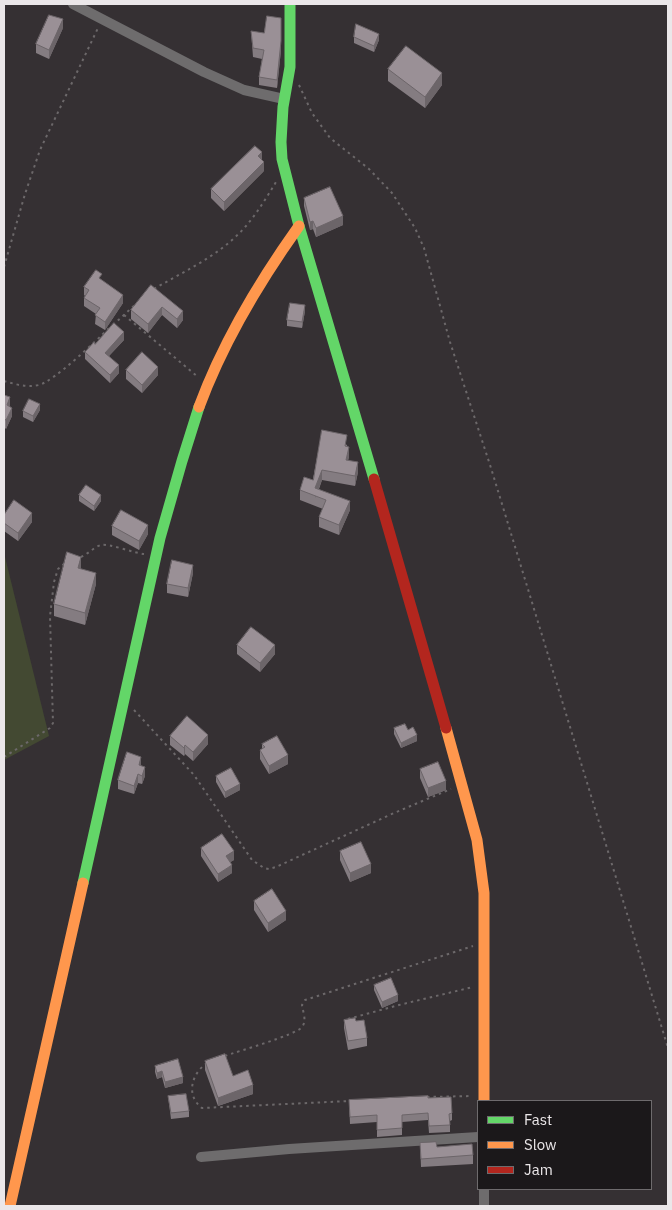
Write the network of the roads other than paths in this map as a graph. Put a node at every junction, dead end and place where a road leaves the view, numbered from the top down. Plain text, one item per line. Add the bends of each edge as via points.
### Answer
1 (73, 4) edge
2 (290, 4) edge
3 (284, 99) junction
4 (299, 226) junction
5 (484, 1098) edge
6 (477, 1137) edge
7 (201, 1156) dead end
8 (484, 1190) edge
9 (10, 1206) edge
10 (484, 1206) edge

1 - 3 street via 204,72 244,90
2 - 3 street via 290,67
3 - 4 street via 281,142 284,170
4 - 5 street via 477,840 484,893
4 - 9 street via 242,314 208,385 192,428 156,556
6 - 7 street
8 - 10 street

